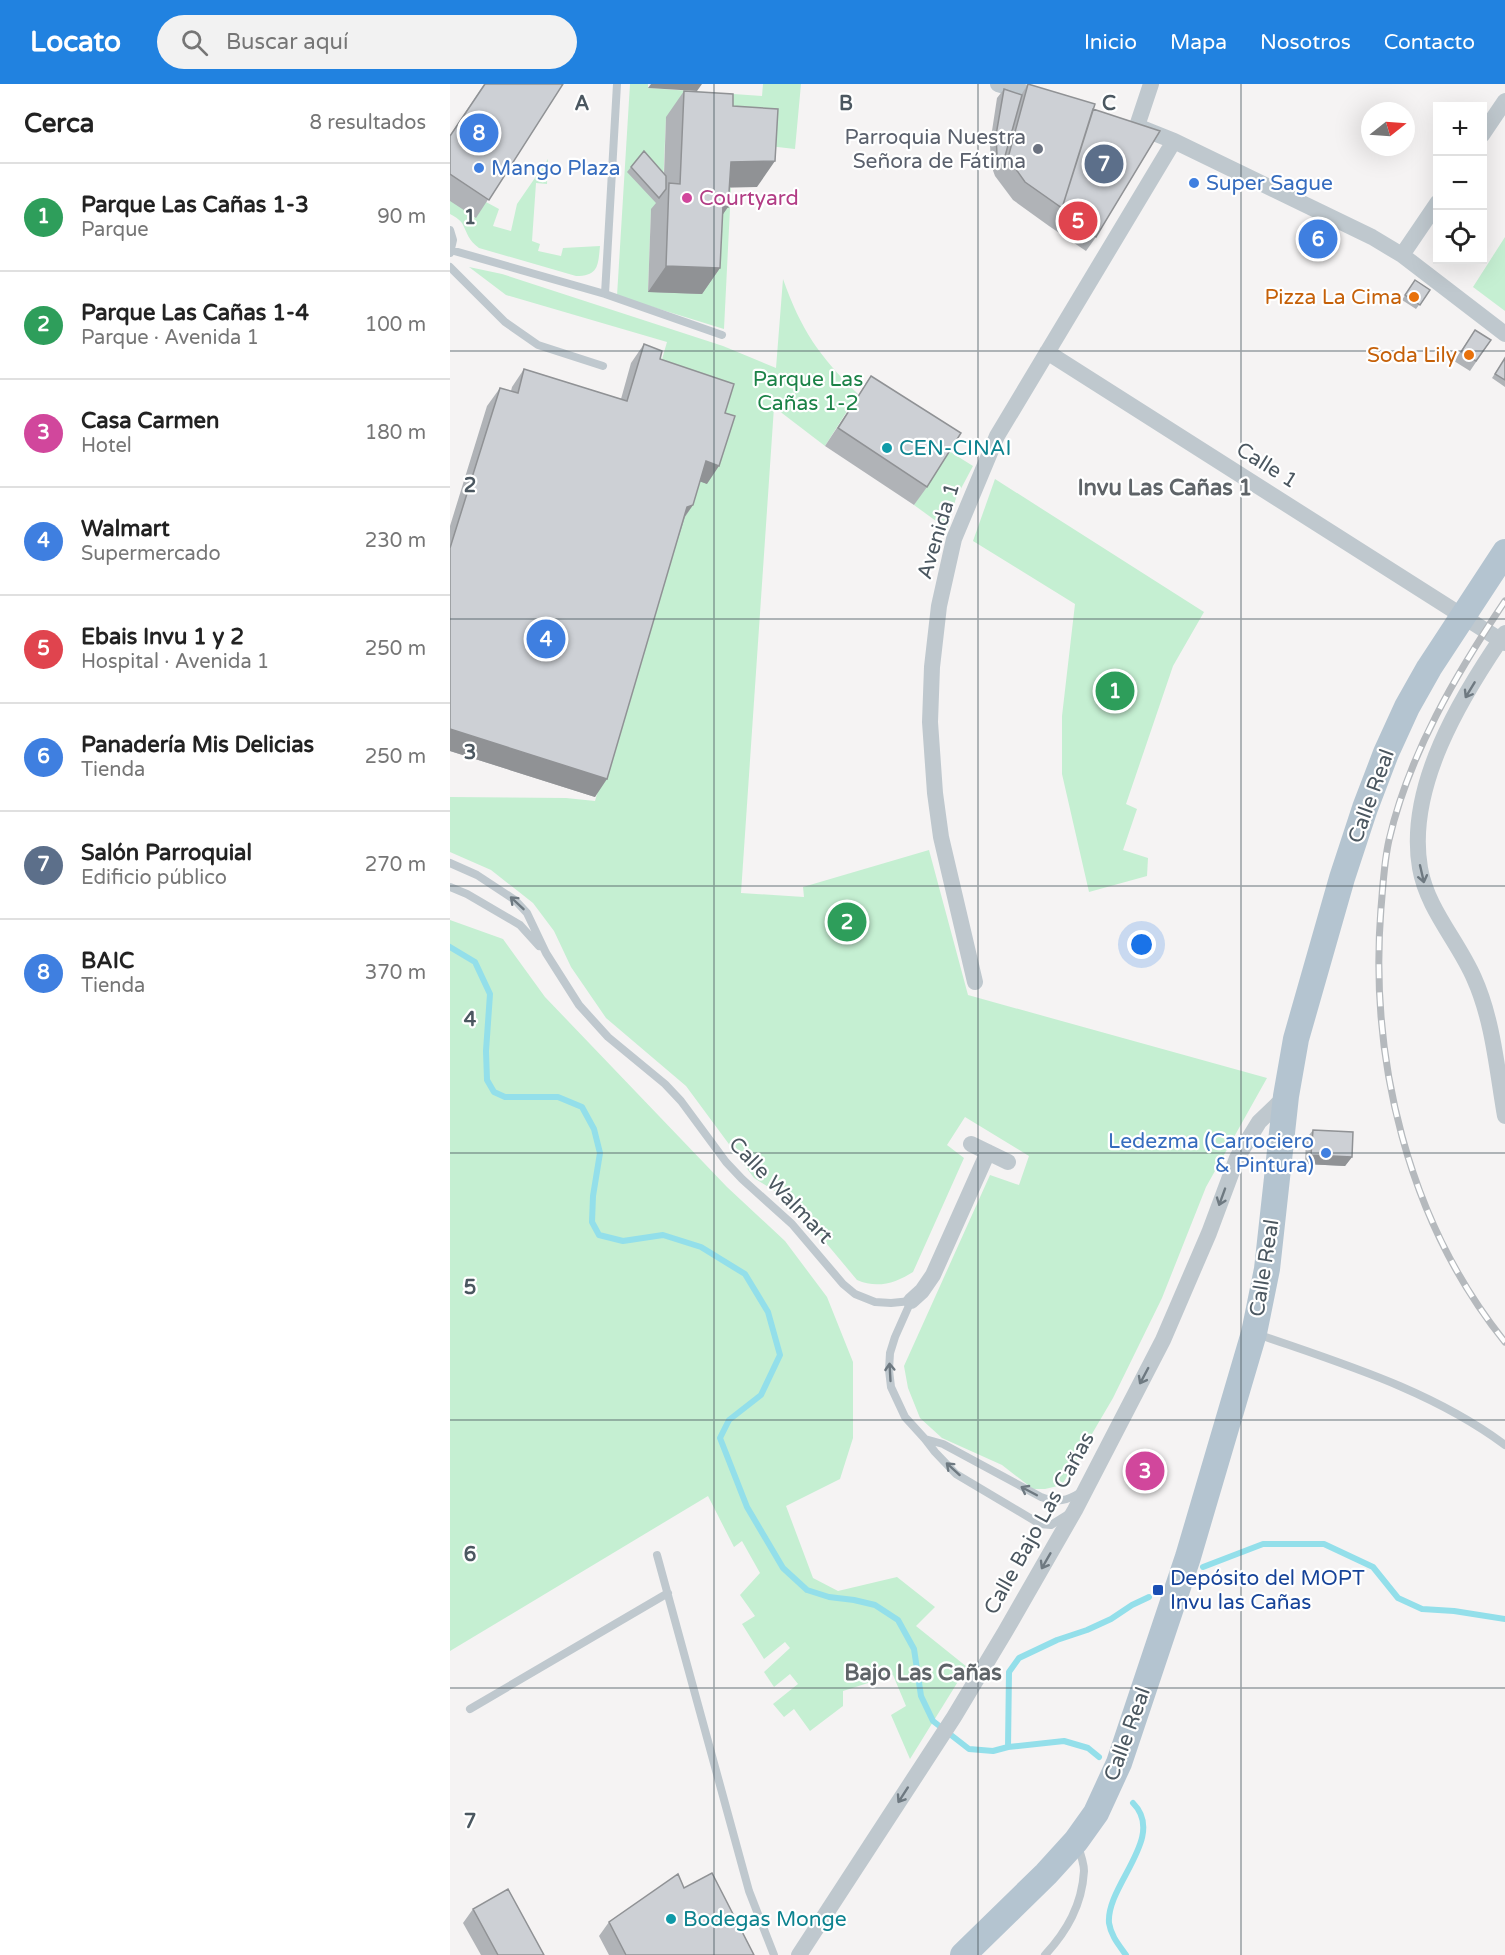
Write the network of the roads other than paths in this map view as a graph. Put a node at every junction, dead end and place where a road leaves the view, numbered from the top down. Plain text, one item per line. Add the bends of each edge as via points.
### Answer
1 (617, 84) edge
2 (998, 84) edge
3 (1151, 84) edge
4 (1505, 101) edge
5 (1062, 104) edge
6 (1487, 128) edge
7 (1174, 141) junction
8 (1433, 208) edge
9 (450, 230) edge
10 (451, 252) edge
11 (1402, 255) junction
12 (450, 267) edge
13 (605, 294) junction
14 (1505, 334) edge
15 (722, 335) dead end
16 (1047, 352) junction
17 (603, 366) dead end
18 (1505, 552) edge
19 (1463, 616) junction
20 (1503, 639) edge
21 (450, 863) edge
22 (450, 887) edge
23 (546, 953) junction
24 (975, 982) dead end
25 (1501, 1063) edge
26 (1286, 1096) junction
27 (1505, 1116) edge
28 (971, 1144) dead end
29 (988, 1152) junction
30 (1008, 1162) dead end
31 (911, 1301) junction
32 (1254, 1333) junction
33 (925, 1438) junction
34 (1505, 1445) edge
35 (1083, 1491) junction
36 (1075, 1510) junction
37 (657, 1556) dead end
38 (668, 1593) junction
39 (470, 1710) dead end
40 (1076, 1841) junction
41 (774, 1955) edge
42 (799, 1955) edge
43 (963, 1955) edge
44 (1045, 1955) edge

1 - 13 lane
2 - 5 street
3 - 7 street via 1132,125
4 - 6 street
7 - 11 street via 1336,218
7 - 16 street, Avenida 1
8 - 11 street
9 - 10 lane
10 - 13 lane
11 - 14 street
12 - 17 lane via 505,322 538,345
13 - 15 lane
16 - 19 street, Calle 1
16 - 24 street, Avenida 1 via 996,436 954,538 939,606 932,667 930,722 940,837
18 - 19 main road, Calle Real
19 - 20 street, Calle 1
19 - 26 main road, Calle Real via 1407,707 1365,808 1296,1039
20 -> 25 street via 1449,726 1432,769 1417,841 1426,891 1475,980
23 -> 21 lane, Calle Walmart via 527,913 515,900
22 - 23 lane, Calle Walmart via 520,925
23 - 31 lane, Calle Walmart via 567,989 592,1020 665,1084 734,1171 792,1224 843,1284 875,1302
25 - 27 street
26 - 32 main road, Calle Real via 1267,1269
26 -> 35 street, Calle Bajo Las Cañas via 1259,1122 1237,1158 1163,1340
28 - 29 street
29 - 30 street
29 - 31 street via 933,1275
33 -> 31 lane via 905,1417 891,1387 889,1370 895,1337
32 - 34 lane via 1393,1382 1432,1400
32 - 40 main road, Calle Real via 1188,1557 1119,1763 1096,1813
35 -> 33 lane via 1069,1500 1047,1499
36 -> 33 lane via 1051,1525 1040,1524 956,1474
35 - 36 street, Calle Bajo Las Cañas
36 -> 42 street, Calle Bajo Las Cañas via 954,1717
37 - 38 lane
38 - 39 lane
38 - 41 lane via 749,1891
40 - 43 main road, Calle Real
40 - 44 lane via 1084,1869 1079,1901 1071,1921

